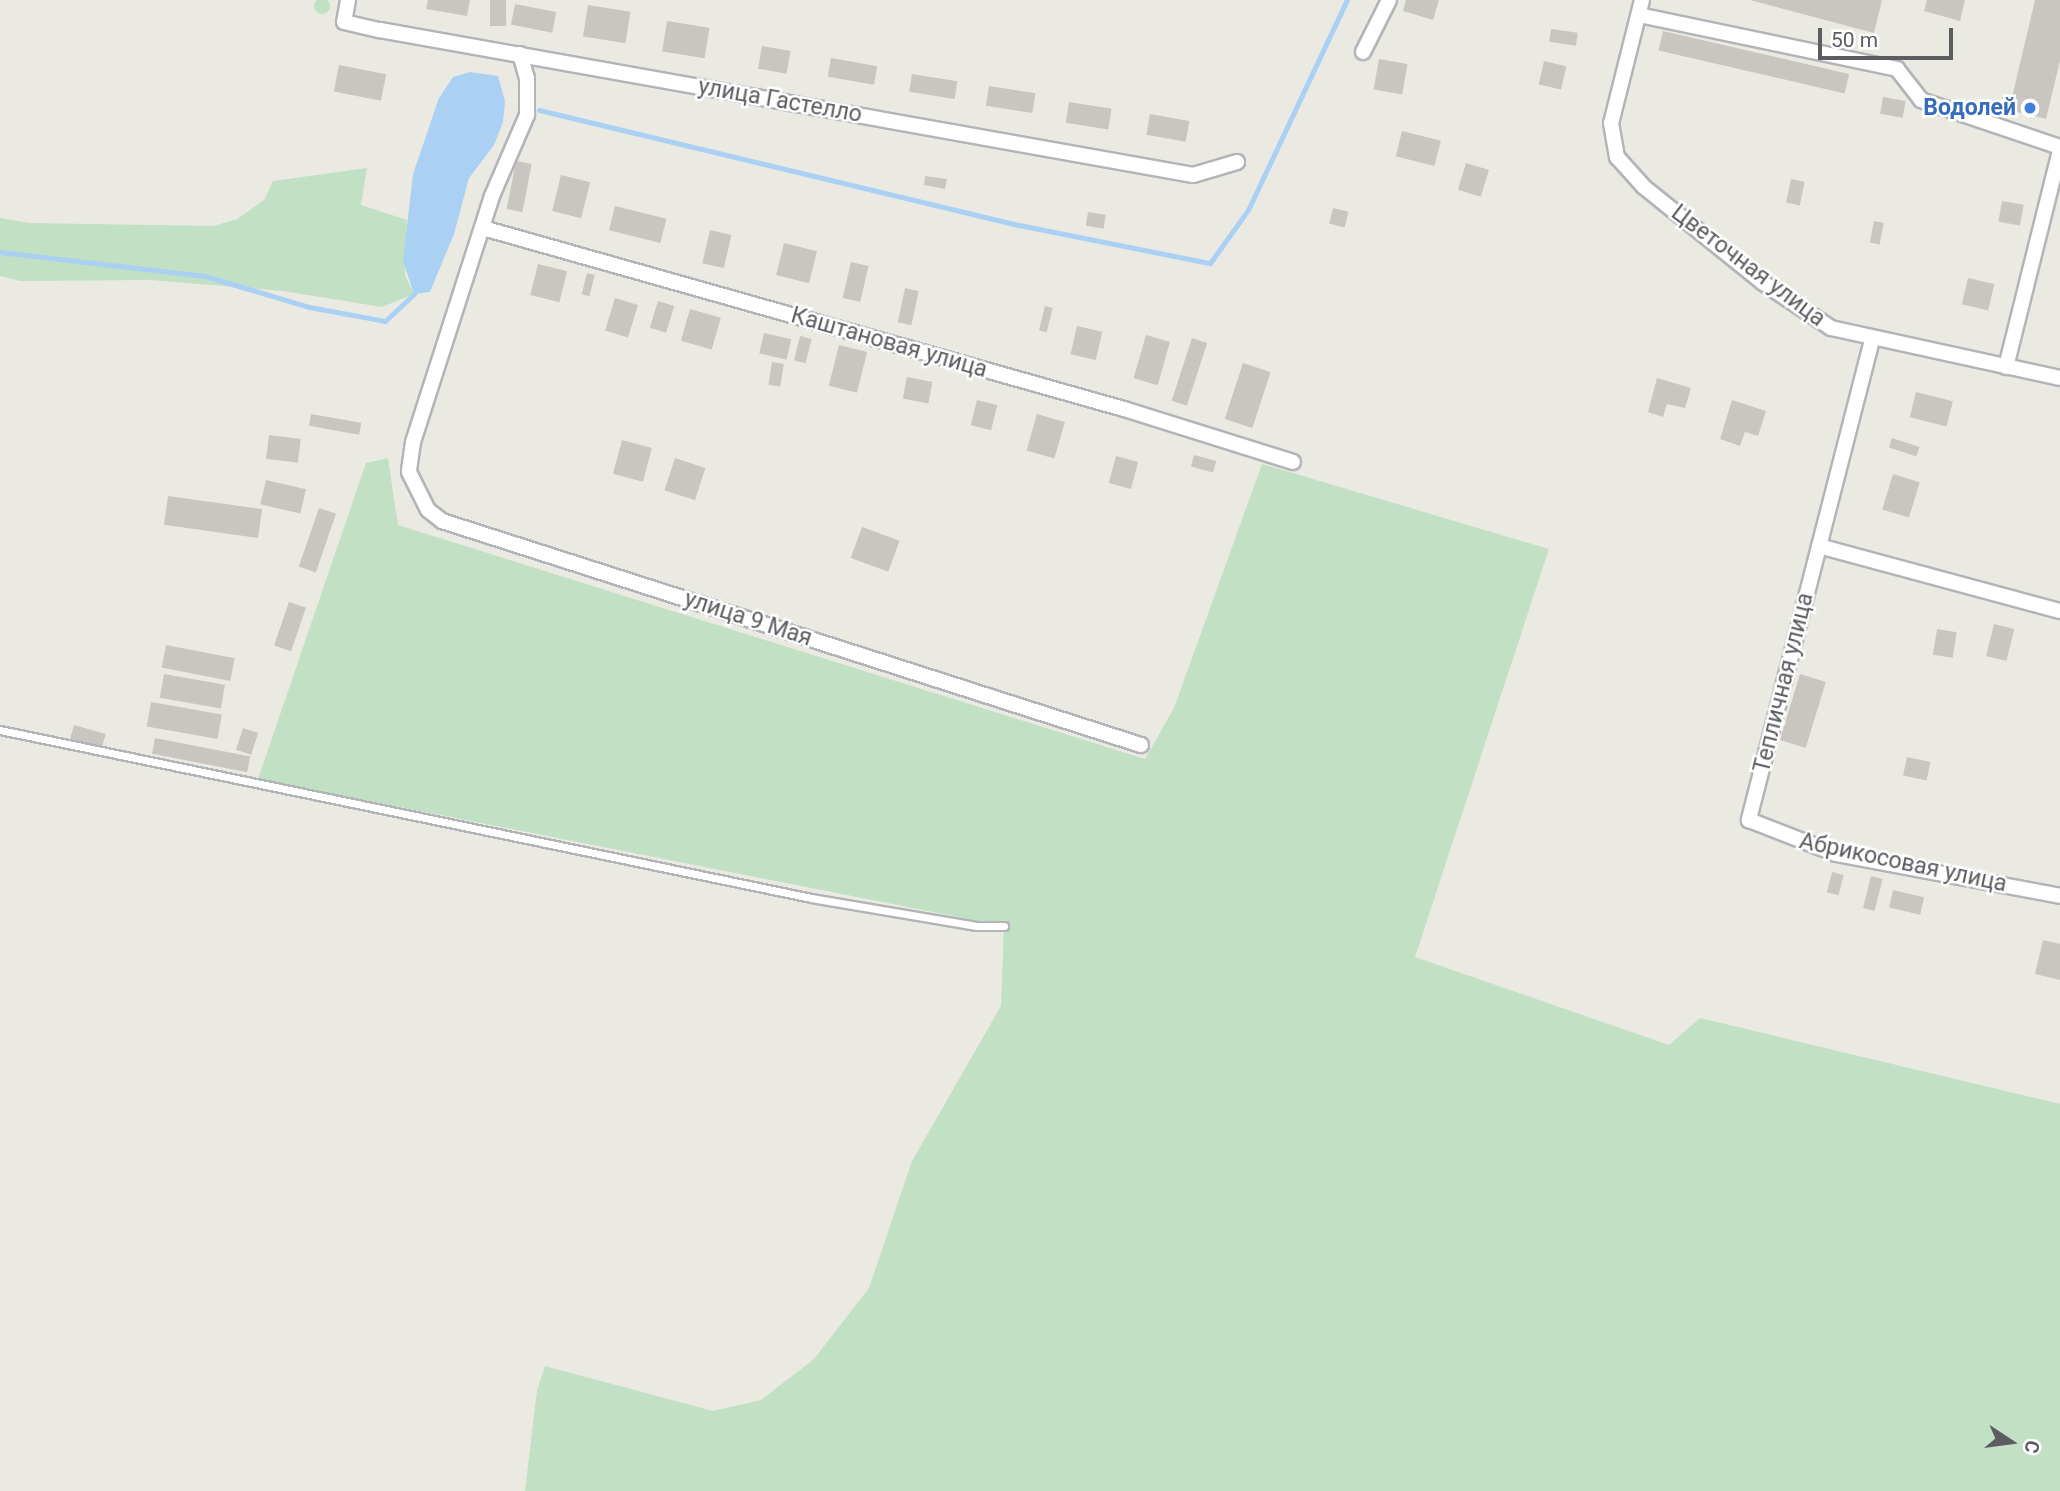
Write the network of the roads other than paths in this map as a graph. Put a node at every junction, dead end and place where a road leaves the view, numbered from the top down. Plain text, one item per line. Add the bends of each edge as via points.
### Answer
1 (348, 0) edge
2 (1389, 0) edge
3 (1642, 0) edge
4 (1639, 15) junction
5 (1363, 52) dead end
6 (520, 54) junction
7 (2060, 149) edge
8 (1237, 162) dead end
9 (483, 228) junction
10 (1872, 340) junction
11 (2007, 367) junction
12 (2060, 378) edge
13 (1293, 462) dead end
14 (1819, 546) junction
15 (2060, 611) edge
16 (0, 730) edge
17 (1141, 745) dead end
18 (1749, 820) joint
19 (2060, 896) edge
20 (1004, 926) dead end

1 - 6 street, улица Гастелло via 344,22
2 - 5 street
3 - 4 street
4 - 7 street via 1897,69 1922,100
4 - 10 street, Цветочная улица via 1611,123 1617,157 1644,187 1762,282 1831,328
6 - 8 street, улица Гастелло via 1193,175
6 - 9 street, улица 9 Мая via 527,78 527,115 507,154
7 - 11 street
9 - 13 street, Каштановая улица via 1124,409
9 - 17 street, улица 9 Мая via 413,442 409,472 428,510 442,521
10 - 11 street, Цветочная улица
10 - 14 street, Тепличная улица
11 - 12 street, Цветочная улица
14 - 15 street
14 - 18 street, Тепличная улица
16 - 20 lane via 797,895 977,926
18 - 19 street, Абрикосовая улица via 1836,854

